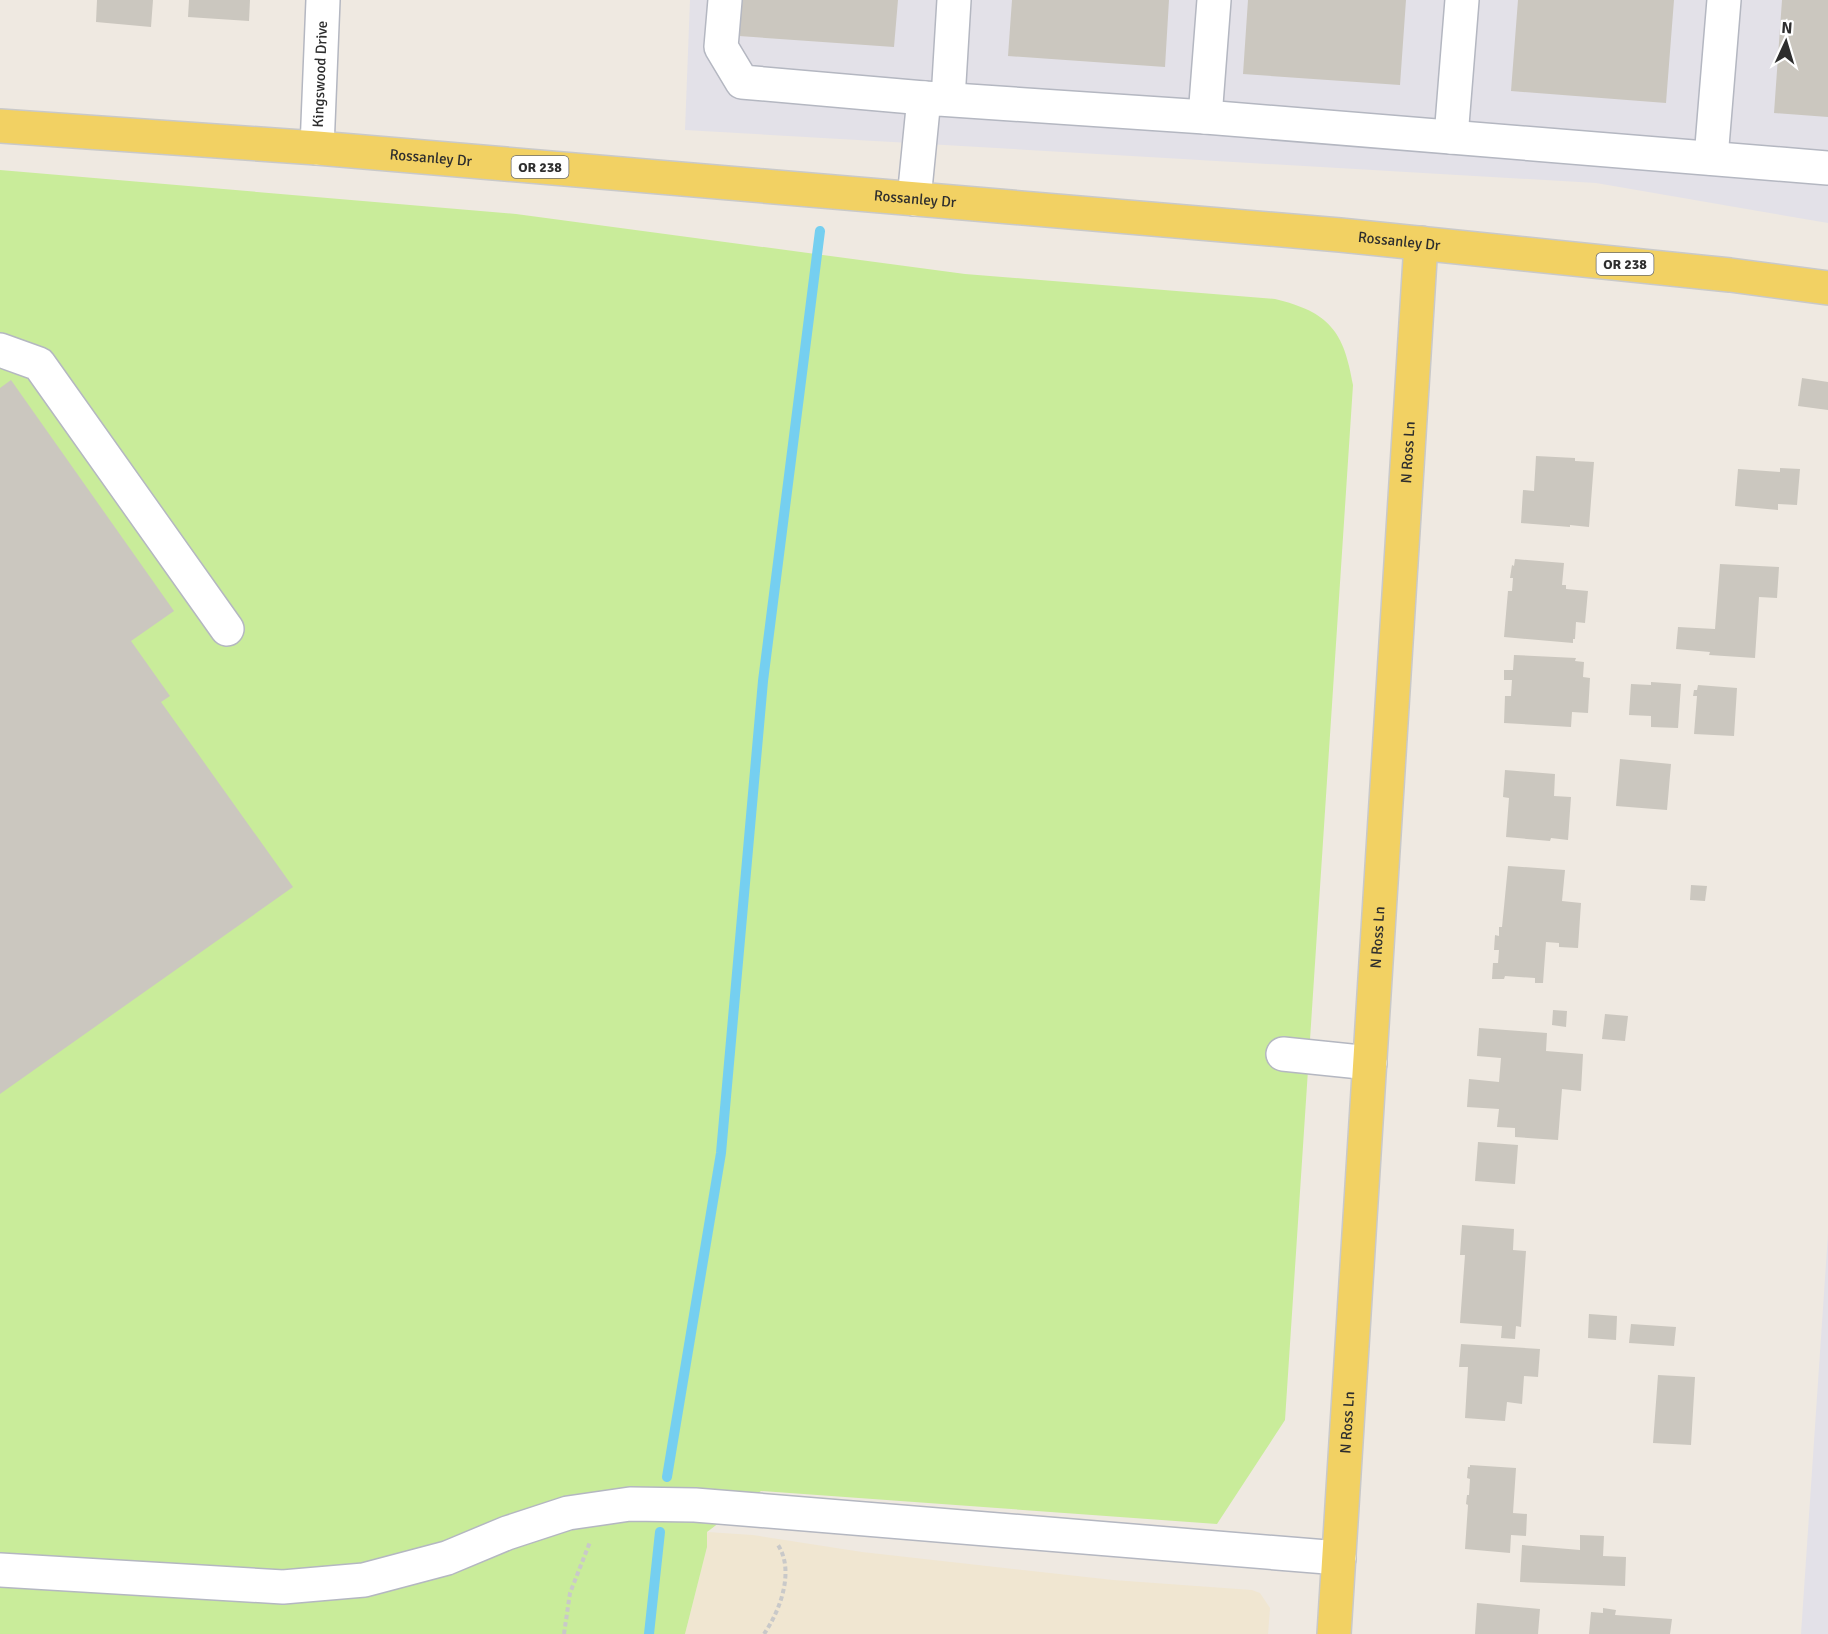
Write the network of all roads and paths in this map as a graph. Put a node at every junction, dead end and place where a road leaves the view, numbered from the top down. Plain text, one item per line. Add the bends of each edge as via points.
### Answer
1 (323, 0) edge
2 (725, 0) edge
3 (954, 0) edge
4 (1214, 0) edge
5 (1462, 0) edge
6 (1724, 0) edge
7 (936, 98) junction
8 (1205, 117) junction
9 (0, 126) edge
10 (1451, 137) junction
11 (317, 148) junction
12 (1711, 158) junction
13 (1828, 168) edge
14 (915, 199) junction
15 (1421, 243) junction
16 (1828, 288) edge
17 (0, 350) edge
18 (227, 629) dead end
19 (1283, 1054) dead end
20 (1370, 1063) junction
21 (604, 1508) junction
22 (777, 1543) dead end
23 (1339, 1558) junction
24 (0, 1570) edge
25 (564, 1634) edge
26 (764, 1634) edge
27 (1334, 1634) edge

1 - 11 street, Kingswood Drive
2 - 7 street via 721,47 742,82
3 - 7 street
4 - 8 street
5 - 10 street
6 - 12 street
7 - 8 street
7 - 14 street
8 - 10 street
9 - 11 main road, Rossanley Dr / OR 238
10 - 12 street
11 - 14 main road, Rossanley Dr / OR 238
12 - 13 street
14 - 15 main road, Rossanley Dr / OR 238
15 - 16 main road, Rossanley Dr / OR 238
15 - 20 main road, N Ross Ln
17 - 18 street via 39,364
19 - 20 street
20 - 23 main road, N Ross Ln
21 - 23 street via 695,1504
21 - 24 street via 567,1514 447,1558 364,1580 283,1587
21 - 25 path via 570,1593
22 - 26 path via 784,1554 783,1588 777,1611
23 - 27 main road, N Ross Ln

